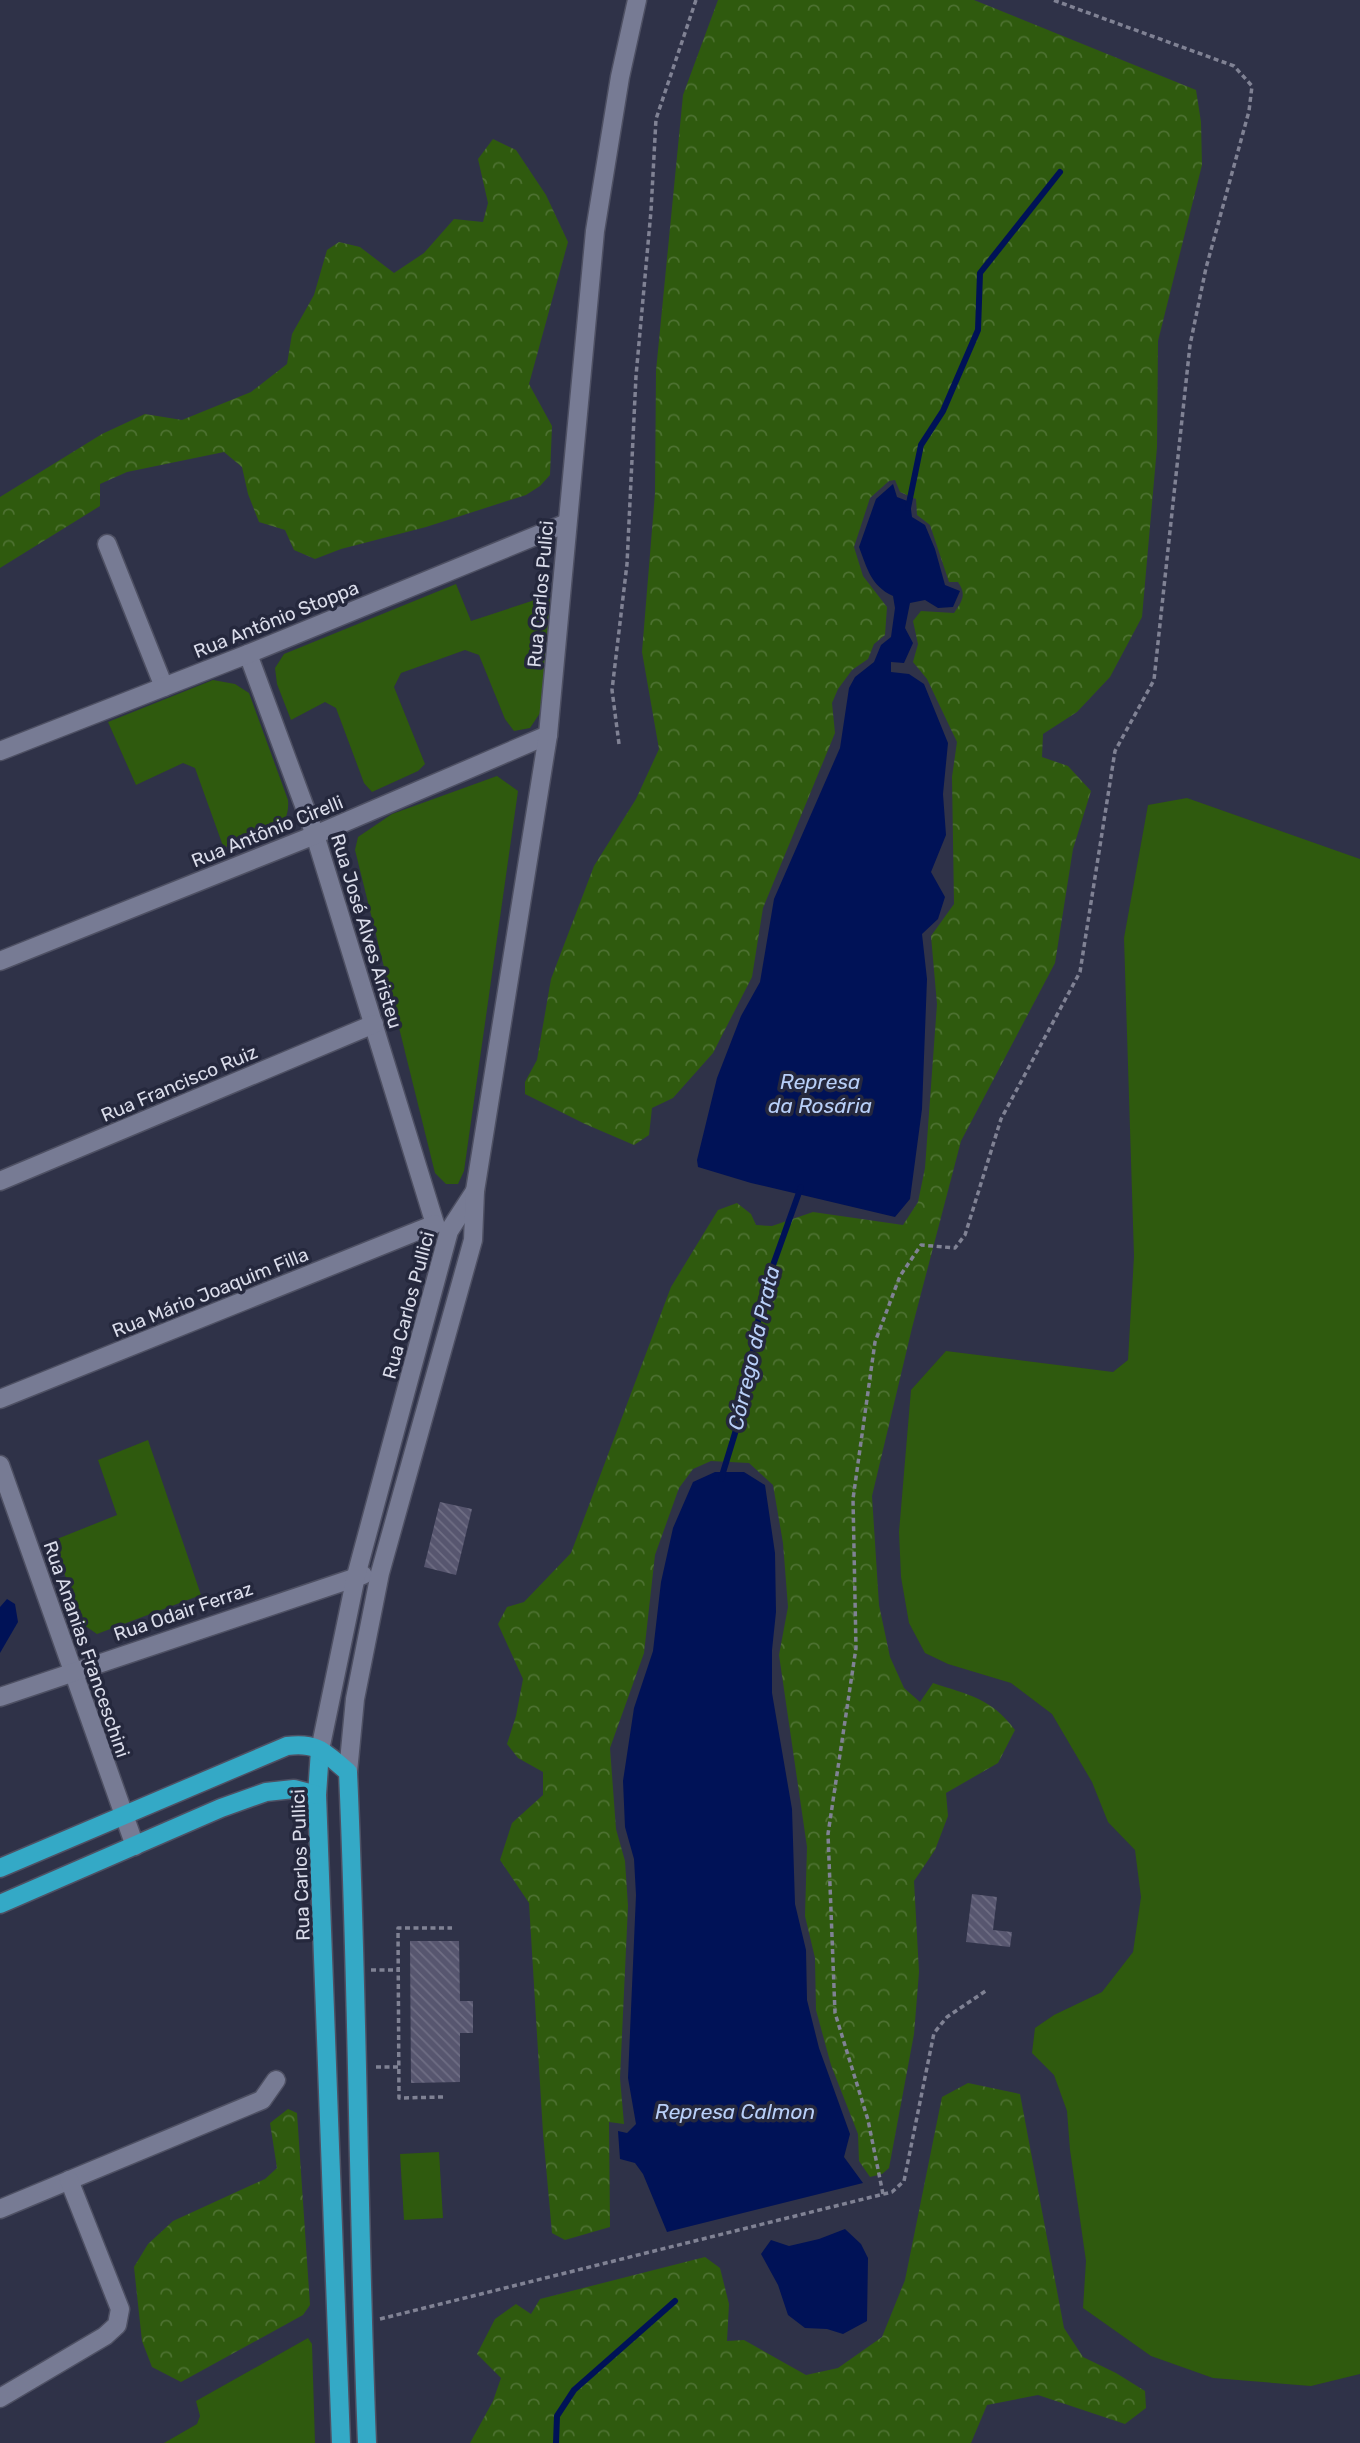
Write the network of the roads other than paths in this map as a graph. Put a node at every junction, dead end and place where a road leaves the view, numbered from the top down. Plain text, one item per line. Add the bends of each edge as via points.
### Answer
1 (637, 0) edge
2 (567, 523) junction
3 (107, 544) dead end
4 (248, 654) junction
5 (164, 687) junction
6 (548, 735) junction
7 (0, 751) edge
8 (315, 835) junction
9 (0, 961) edge
10 (374, 1024) junction
11 (0, 1181) edge
12 (475, 1191) junction
13 (442, 1228) junction
14 (473, 1240) junction
15 (0, 1399) edge
16 (0, 1465) edge
17 (380, 1573) junction
18 (356, 1576) junction
19 (72, 1671) junction
20 (0, 1697) edge
21 (320, 1750) junction
22 (348, 1772) junction
23 (317, 1796) junction
24 (123, 1816) junction
25 (135, 1846) junction
26 (0, 1868) edge
27 (0, 1904) edge
28 (275, 2080) dead end
29 (68, 2180) junction
30 (0, 2209) edge
31 (0, 2398) edge
32 (341, 2443) edge
33 (367, 2443) edge

1 - 2 street, Rua Carlos Pulici via 596,231
2 - 4 street, Rua Antônio Stoppa
2 - 6 street, Rua Carlos Pulici
3 - 5 street
4 - 5 street, Rua Antônio Stoppa
4 - 8 street, Rua José Alves Aristeu
5 - 7 street, Rua Antônio Stoppa
6 - 8 street, Rua Antônio Cirelli
6 - 12 street, Rua Carlos Pulici
8 - 9 street, Rua Antônio Cirelli
8 - 10 street, Rua José Alves Aristeu
10 - 11 street, Rua Francisco Ruiz
10 - 13 street, Rua José Alves Aristeu
12 - 13 street, Rua Carlos Pullici
12 - 14 street
13 - 14 street
13 - 15 street, Rua Mário Joaquim Filla
13 - 18 street, Rua Carlos Pullici
14 - 17 street
16 - 19 street, Rua Ananias Franceschini
17 - 18 street, Rua Odair Ferraz
17 - 22 street via 355,1699
18 - 19 street, Rua Odair Ferraz
18 - 21 street, Rua Carlos Pullici
19 - 20 street, Rua Odair Ferraz
19 - 24 street, Rua Ananias Franceschini
21 - 22 main road
21 - 23 main road, Rua Carlos Pullici
21 - 24 main road via 305,1744 288,1746
22 - 33 main road
23 - 25 main road via 294,1789 266,1791
23 - 32 main road, Rua Carlos Pullici
24 - 25 street, Rua Ananias Franceschini
24 - 26 main road
25 - 27 main road
28 - 29 street via 262,2100
29 - 30 street
29 - 31 street via 120,2309 117,2325

